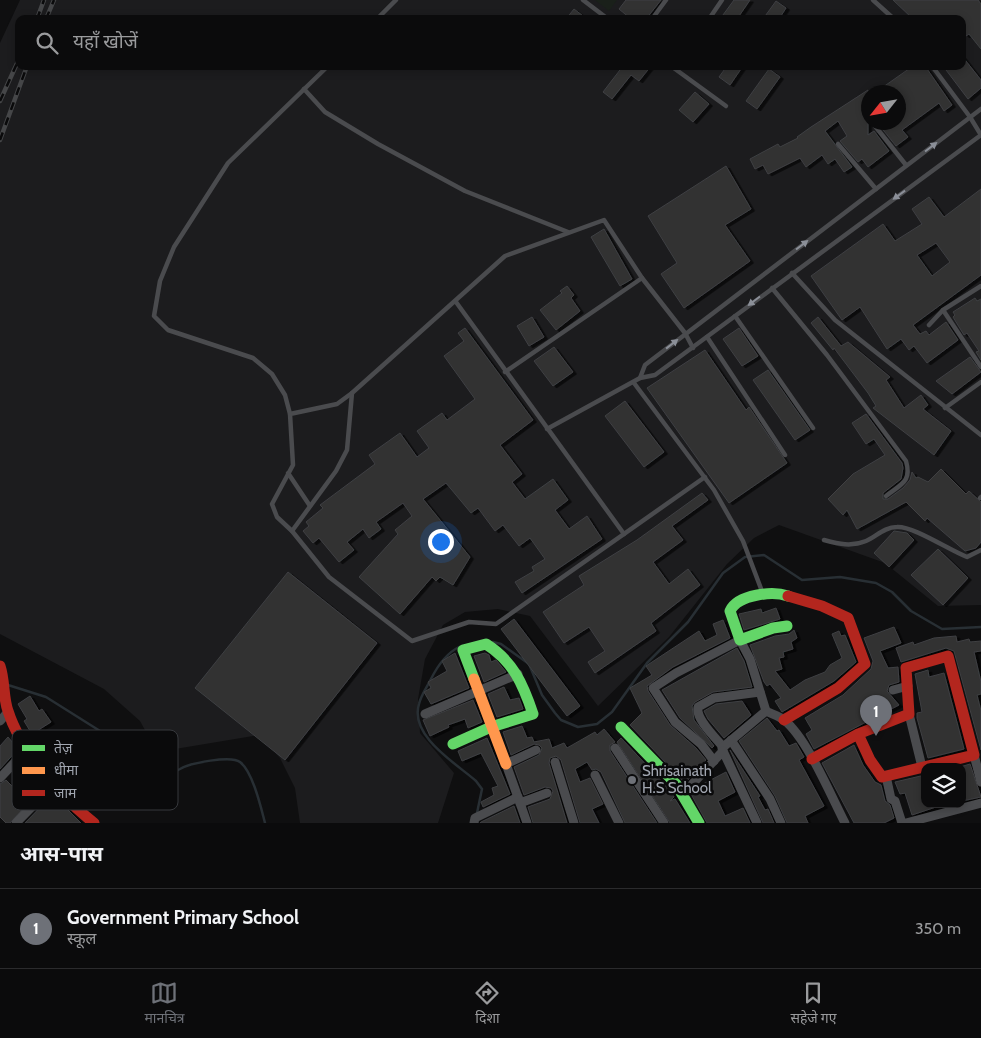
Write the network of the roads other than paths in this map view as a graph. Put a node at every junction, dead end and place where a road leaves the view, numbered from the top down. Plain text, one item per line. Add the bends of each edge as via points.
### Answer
1 (396, 0) edge
2 (583, 0) edge
3 (666, 0) edge
4 (722, 0) edge
5 (873, 0) edge
6 (381, 15) edge
7 (603, 15) edge
8 (655, 15) edge
9 (712, 15) edge
10 (890, 15) edge
11 (324, 70) edge
12 (677, 70) edge
13 (935, 70) edge
14 (304, 89) junction
15 (726, 106) dead end
16 (981, 109) edge
17 (970, 117) junction
18 (878, 130) edge
19 (981, 135) edge
20 (838, 144) dead end
21 (906, 165) junction
22 (876, 189) junction
23 (568, 232) junction
24 (792, 273) junction
25 (642, 278) junction
26 (981, 286) edge
27 (772, 288) junction
28 (456, 302) junction
29 (943, 310) junction
30 (735, 316) junction
31 (929, 325) dead end
32 (685, 333) junction
33 (707, 337) junction
34 (693, 348) junction
35 (981, 367) edge
36 (505, 372) junction
37 (640, 378) junction
38 (981, 382) edge
39 (634, 383) junction
40 (352, 393) junction
41 (945, 408) junction
42 (290, 414) junction
43 (813, 428) dead end
44 (547, 429) junction
45 (981, 435) edge
46 (786, 455) dead end
47 (288, 473) junction
48 (705, 476) junction
49 (886, 496) dead end
50 (310, 506) junction
51 (292, 530) junction
52 (624, 534) junction
53 (824, 540) dead end
54 (981, 550) edge
55 (762, 591) junction
56 (787, 626) dead end
57 (740, 640) junction
58 (1, 668) edge
59 (518, 674) junction
60 (908, 686) junction
61 (478, 690) junction
62 (893, 690) dead end
63 (760, 692) junction
64 (766, 711) junction
65 (8, 712) junction
66 (425, 714) dead end
67 (908, 714) junction
68 (784, 720) junction
69 (0, 721) edge
70 (491, 727) junction
71 (621, 727) dead end
72 (18, 730) edge
73 (858, 734) junction
74 (731, 740) junction
75 (453, 744) dead end
76 (615, 748) dead end
77 (723, 749) junction
78 (536, 750) dead end
79 (974, 755) junction
80 (812, 759) junction
81 (714, 761) junction
82 (555, 762) dead end
83 (921, 763) edge
84 (939, 763) edge
85 (506, 764) junction
86 (12, 765) edge
87 (921, 767) edge
88 (596, 775) dead end
89 (886, 776) junction
90 (0, 778) edge
91 (981, 782) edge
92 (546, 793) dead end
93 (683, 794) junction
94 (519, 800) junction
95 (981, 803) edge
96 (29, 810) edge
97 (79, 810) edge
98 (89, 822) edge
99 (16, 823) edge
100 (474, 823) edge
101 (527, 823) edge
102 (574, 823) edge
103 (619, 823) edge
104 (664, 823) edge
105 (699, 823) edge
106 (757, 823) edge
107 (781, 823) edge
108 (845, 823) edge
109 (905, 823) edge

1 - 6 lane
2 - 7 lane
3 - 8 lane
4 - 9 lane
5 - 10 lane
11 - 14 lane
12 - 15 lane
13 - 17 lane
14 - 23 lane via 325,112 378,144 465,191
14 - 42 lane via 228,163 174,246 160,281 154,316 168,330 252,358 272,374 285,395
16 - 17 lane
17 - 19 lane
21 -> 17 lane
18 - 21 lane
19 -> 24 lane
20 - 22 lane
21 - 22 lane
32 -> 22 lane
23 - 25 lane via 604,220
23 - 28 lane via 505,256
24 - 27 lane
24 - 41 lane via 835,320
25 - 32 lane
25 - 36 lane
26 - 29 lane
27 -> 30 lane
27 - 49 lane via 906,461 906,481
28 - 36 lane
28 - 40 lane
29 - 31 lane
29 - 35 lane
30 - 33 lane
30 - 43 lane
32 - 34 lane
37 -> 32 lane via 645,365
33 - 34 lane
33 - 46 lane
34 - 37 lane via 655,375
36 - 44 lane
37 - 39 lane
38 - 41 lane
39 - 44 lane
39 - 48 lane
40 - 42 lane via 337,404
40 - 50 lane via 347,450
41 - 45 lane
42 - 47 lane via 292,465
44 - 52 lane
47 - 50 lane
47 - 51 lane via 272,504 277,517
48 - 52 lane
48 - 55 lane via 747,551
50 - 51 lane
51 - 52 lane via 329,577 412,640 469,622 496,624
53 - 54 lane via 854,545 886,529 898,527 967,557
55 - 57 street via 732,606 731,619
55 - 68 street via 777,592 822,606 848,618 864,658 865,664 860,671 819,701
56 - 57 street
57 - 63 street via 750,659
57 - 81 street via 676,672 653,688 675,722 701,744
58 - 65 street
59 - 61 street
59 - 61 street via 500,652 486,644 464,650
59 - 70 street via 533,714
60 - 62 street
60 - 67 street
60 - 79 street via 906,668 948,656
61 - 66 street
61 - 70 street
63 - 64 street
63 - 77 street via 714,698 698,707 698,713
64 - 68 street
64 - 74 street
65 - 69 street
65 - 72 street
67 - 73 street
67 - 83 street
68 - 80 street
70 - 75 street
70 - 85 street
71 - 93 street
73 - 80 street
73 - 89 street via 870,760 882,777
74 - 77 street
74 - 107 street via 770,799
76 - 104 street
77 - 81 street
77 - 106 street
78 - 85 street
79 - 84 street
79 - 91 street
80 - 108 street
81 - 93 street
82 - 102 street
85 - 94 street
86 - 90 street
87 - 89 street
88 - 103 street
89 - 109 street via 891,799 895,800
92 - 94 street
93 - 105 street
94 - 100 street via 475,818
94 - 101 street
95 - 109 street
96 - 99 street
97 - 98 street

